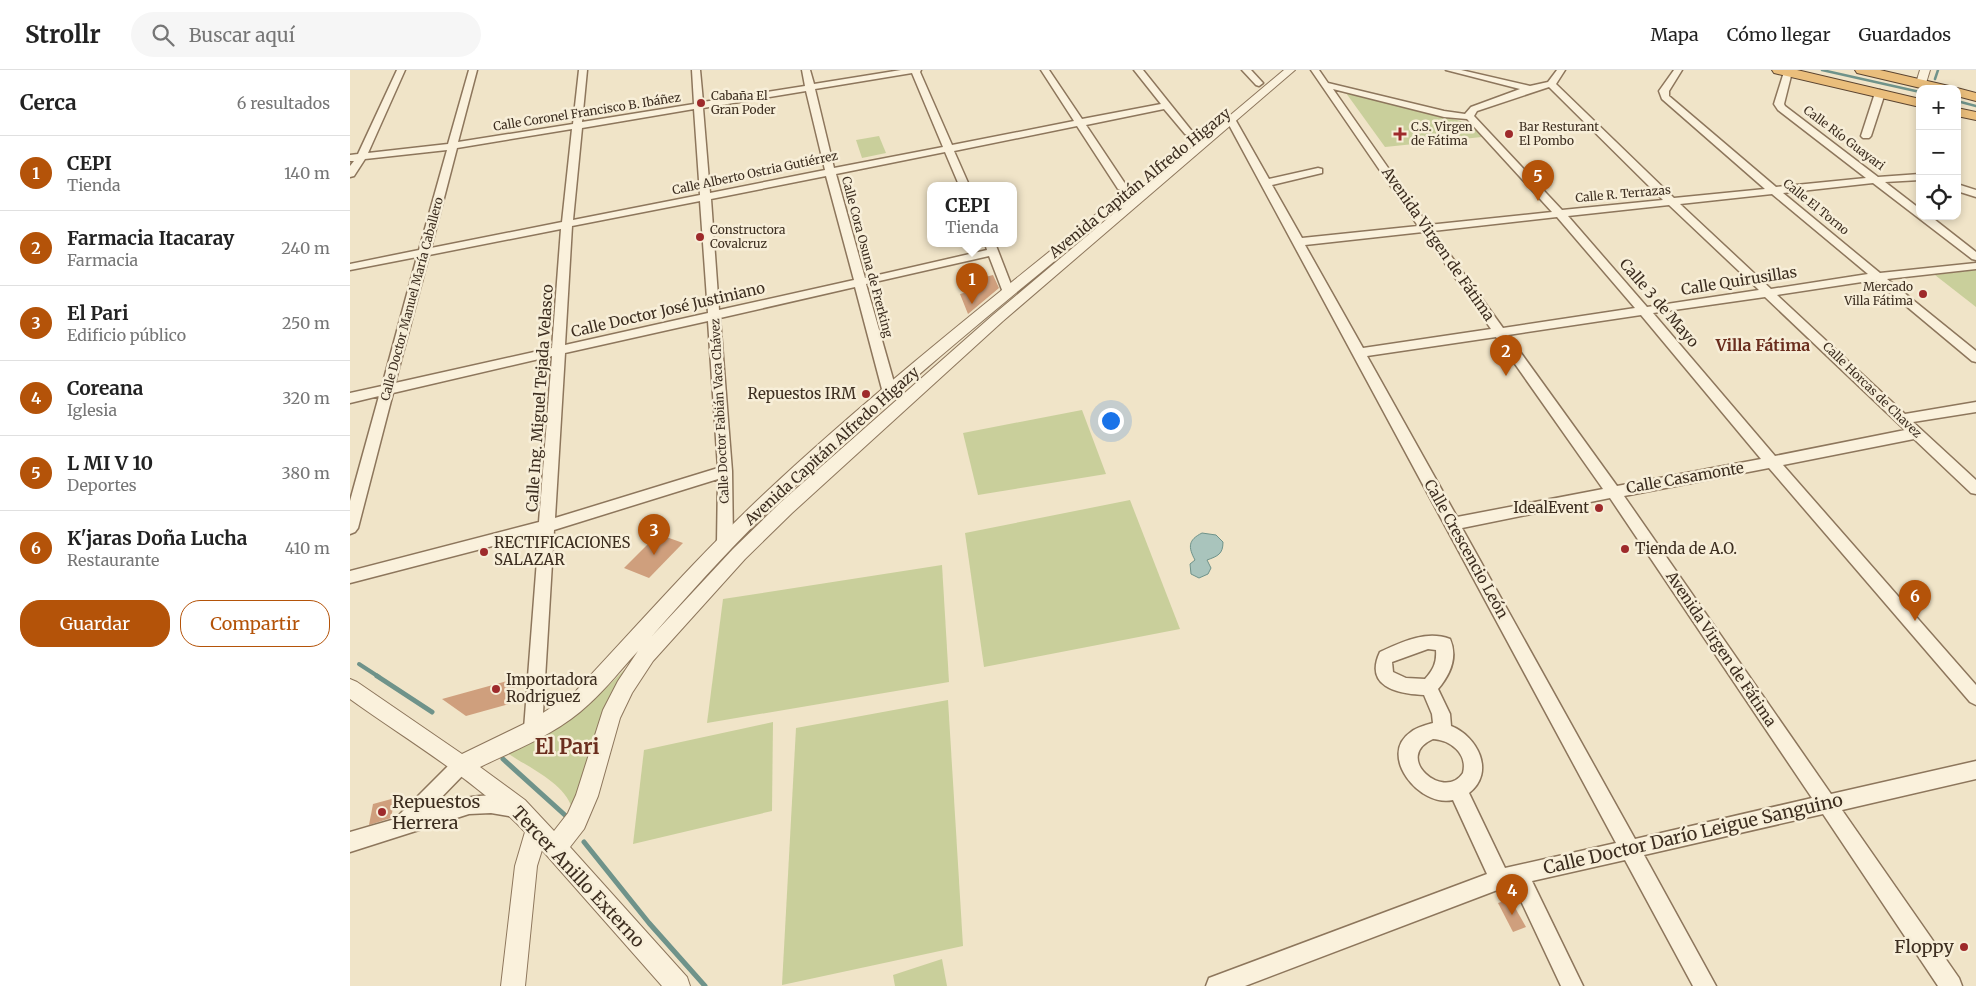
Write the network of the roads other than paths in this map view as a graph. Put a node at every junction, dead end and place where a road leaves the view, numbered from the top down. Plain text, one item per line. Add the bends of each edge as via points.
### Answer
1 (401, 70) edge
2 (473, 70) edge
3 (583, 70) edge
4 (696, 70) edge
5 (806, 70) edge
6 (916, 70) edge
7 (1045, 70) edge
8 (1138, 70) edge
9 (1246, 70) edge
10 (1275, 70) edge
11 (1290, 70) edge
12 (1315, 70) edge
13 (1450, 70) edge
14 (1561, 70) edge
15 (1678, 70) edge
16 (1862, 70) edge
17 (1784, 71) edge
18 (1923, 77) edge
19 (1259, 83) junction
20 (1327, 84) junction
21 (1551, 84) junction
22 (1937, 85) edge
23 (810, 88) junction
24 (1530, 89) junction
25 (1880, 93) junction
26 (1961, 93) edge
27 (1976, 97) edge
28 (1916, 102) edge
29 (699, 106) junction
30 (1166, 106) junction
31 (1961, 113) edge
32 (1976, 116) edge
33 (1470, 117) junction
34 (1227, 119) junction
35 (1079, 123) junction
36 (576, 126) junction
37 (1199, 136) junction
38 (1866, 136) dead end
39 (453, 146) junction
40 (948, 148) junction
41 (362, 156) junction
42 (350, 158) edge
43 (830, 171) junction
44 (1318, 171) dead end
45 (350, 174) edge
46 (1916, 178) edge
47 (1875, 180) junction
48 (963, 182) edge
49 (1266, 183) junction
50 (1961, 189) edge
51 (1774, 191) junction
52 (1132, 192) junction
53 (1976, 194) edge
54 (706, 197) junction
55 (1672, 202) junction
56 (1916, 211) edge
57 (1559, 213) junction
58 (1928, 220) edge
59 (568, 223) junction
60 (1426, 229) junction
61 (1298, 242) junction
62 (991, 248) edge
63 (424, 252) junction
64 (1976, 257) edge
65 (1976, 266) edge
66 (350, 267) edge
67 (1880, 276) junction
68 (1036, 278) junction
69 (860, 283) junction
70 (1008, 292) junction
71 (1770, 293) junction
72 (1645, 312) junction
73 (715, 316) junction
74 (1499, 332) junction
75 (560, 352) junction
76 (1359, 353) junction
77 (1976, 358) edge
78 (387, 391) junction
79 (890, 393) junction
80 (350, 398) edge
81 (1976, 407) edge
82 (1902, 419) junction
83 (1917, 433) junction
84 (1773, 463) junction
85 (725, 471) junction
86 (1976, 488) edge
87 (1613, 491) junction
88 (1453, 524) junction
89 (548, 526) junction
90 (350, 528) edge
91 (725, 543) junction
92 (350, 577) edge
93 (1429, 687) dead end
94 (350, 688) edge
95 (1976, 697) edge
96 (533, 729) junction
97 (1442, 732) junction
98 (461, 765) junction
99 (1976, 770) edge
100 (1458, 790) junction
101 (1826, 803) junction
102 (517, 808) junction
103 (400, 826) junction
104 (537, 828) junction
105 (350, 842) edge
106 (556, 848) junction
107 (1630, 849) junction
108 (1509, 877) junction
109 (513, 986) edge
110 (678, 986) edge
111 (1217, 986) edge
112 (1572, 986) edge
113 (1705, 986) edge
114 (1952, 986) edge

1 - 41 street
2 - 39 street, Calle Doctor Manuel María Caballero
3 - 36 street, Calle Ing. Miguel Tejada Velasco
4 - 29 street, Calle Doctor Fabián Vaca Chávez
5 - 23 street, Calle Cora Osuna de Frerking
6 - 23 street, Calle Coronel Francisco B. Ibáñez
6 - 40 street
7 - 35 street
8 - 30 street
9 - 19 street
10 - 19 street, Avenida Capitán Alfredo Higazy
11 - 34 street, Avenida Capitán Alfredo Higazy
12 - 20 street, Avenida Virgen de Fátima
13 - 24 street
14 - 21 street
15 - 51 street, Calle El Torno via 1664,91 1665,97
16 - 18 highway
17 - 25 highway
17 - 47 street, Calle Río Guayari via 1779,106
18 - 22 highway
19 - 34 street, Avenida Capitán Alfredo Higazy
20 - 33 street via 1444,114
20 - 60 street, Avenida Virgen de Fátima
21 - 24 street
21 - 55 street, Calle Horcas de Chavez
23 - 29 street, Calle Coronel Francisco B. Ibáñez
23 - 43 street, Calle Cora Osuna de Frerking
24 - 33 street via 1474,109
25 - 28 highway
25 - 38 street
26 - 27 highway
29 - 36 street, Calle Coronel Francisco B. Ibáñez
29 - 54 street, Calle Doctor Fabián Vaca Chávez
30 - 35 street, Calle Alberto Ostria Gutiérrez
30 - 37 street via 1188,132
31 - 32 highway
33 - 57 street, Calle 3 de Mayo
34 - 37 street, Avenida Capitán Alfredo Higazy
34 - 49 street, Calle Crescencio León
34 - 68 street, Avenida Capitán Alfredo Higazy
35 - 40 street, Calle Alberto Ostria Gutiérrez
35 - 52 street via 1122,186
36 - 39 street, Calle Coronel Francisco B. Ibáñez
36 - 59 street, Calle Ing. Miguel Tejada Velasco
37 - 52 street, Avenida Capitán Alfredo Higazy
39 - 41 street, Calle Coronel Francisco B. Ibáñez
39 - 63 street, Calle Doctor Manuel María Caballero
40 - 43 street, Calle Alberto Ostria Gutiérrez
40 - 48 street
41 - 42 street, Calle Coronel Francisco B. Ibáñez
41 - 45 street
43 - 54 street, Calle Alberto Ostria Gutiérrez
43 - 69 street, Calle Cora Osuna de Frerking
44 - 49 street
46 - 47 street, Calle R. Terrazas
47 - 51 street, Calle R. Terrazas
47 - 56 street, Calle Río Guayari
49 - 61 street, Calle Crescencio León
50 - 53 street
51 - 55 street, Calle R. Terrazas
51 - 67 street, Calle El Torno
52 - 68 street, Avenida Capitán Alfredo Higazy
54 - 59 street, Calle Alberto Ostria Gutiérrez
54 - 73 street, Calle Doctor Fabián Vaca Chávez
55 - 57 street, Calle R. Terrazas
55 - 71 street, Calle Horcas de Chavez
57 - 60 street, Calle R. Terrazas
57 - 72 street, Calle 3 de Mayo
58 - 64 street, Calle Río Guayari
59 - 63 street, Calle Alberto Ostria Gutiérrez
59 - 75 street, Calle Ing. Miguel Tejada Velasco
60 - 61 street, Calle R. Terrazas
60 - 74 street, Avenida Virgen de Fátima
61 - 76 street, Calle Crescencio León
62 - 69 street, Calle Doctor José Justiniano
62 - 70 street
63 - 66 street, Calle Alberto Ostria Gutiérrez
63 - 78 street, Calle Doctor Manuel María Caballero
65 - 67 street, Calle Quirusillas
67 - 71 street, Calle Quirusillas
67 - 77 street, Calle El Torno
68 - 70 street, Avenida Capitán Alfredo Higazy
68 - 106 street, Avenida Capitán Alfredo Higazy via 984,331 786,508 646,655 610,717 587,796 576,821
69 - 73 street, Calle Doctor José Justiniano
69 - 79 street, Calle Cora Osuna de Frerking
70 - 79 street, Avenida Capitán Alfredo Higazy
71 - 72 street, Calle Quirusillas
71 - 82 street, Calle Horcas de Chavez
72 - 74 street, Calle Quirusillas
72 - 84 street, Calle 3 de Mayo
73 - 75 street, Calle Doctor José Justiniano
73 - 85 street, Calle Doctor Fabián Vaca Chávez
74 - 76 street, Calle Quirusillas
74 - 87 street, Avenida Virgen de Fátima
75 - 78 street, Calle Doctor José Justiniano
75 - 89 street, Calle Ing. Miguel Tejada Velasco
76 - 88 street, Calle Crescencio León
78 - 80 street, Calle Doctor José Justiniano
78 - 90 street, Calle Doctor Manuel María Caballero
79 - 91 street, Avenida Capitán Alfredo Higazy
81 - 82 street
82 - 83 street, Calle Horcas de Chavez
83 - 84 street, Calle Casamonte
83 - 86 street, Calle Horcas de Chavez
84 - 87 street, Calle Casamonte
84 - 95 street, Calle 3 de Mayo
85 - 89 street
85 - 91 street, Calle Doctor Fabián Vaca Chávez
87 - 88 street, Calle Casamonte
87 - 101 street, Avenida Virgen de Fátima
88 - 107 street, Calle Crescencio León
89 - 92 street
89 - 96 street, Calle Ing. Miguel Tejada Velasco
91 - 96 street, Avenida Capitán Alfredo Higazy via 582,698 570,709
93 - 97 street via 1441,714
94 - 98 street, Tercer Anillo Externo
96 - 98 street, Avenida Capitán Alfredo Higazy
97 - 100 street via 1461,742 1473,759 1471,778
97 - 100 street via 1422,733 1414,738 1407,756 1410,767 1416,777 1430,787 1447,792
98 - 102 street, Tercer Anillo Externo
98 - 103 street, Avenida Capitán Alfredo Higazy
99 - 101 street, Calle Doctor Darío Leigue Sanguino
100 - 108 street
101 - 107 street, Calle Doctor Darío Leigue Sanguino
101 - 114 street, Avenida Virgen de Fátima
102 - 103 street, Avenida Capitán Alfredo Higazy via 469,805
102 - 104 street, Tercer Anillo Externo
103 - 105 street, Avenida Capitán Alfredo Higazy
104 - 106 street, Tercer Anillo Externo
104 - 109 street via 526,866
106 - 110 street, Tercer Anillo Externo
107 - 108 street, Calle Doctor Darío Leigue Sanguino
107 - 113 street, Calle Crescencio León
108 - 111 street, Calle Doctor Darío Leigue Sanguino
108 - 112 street

